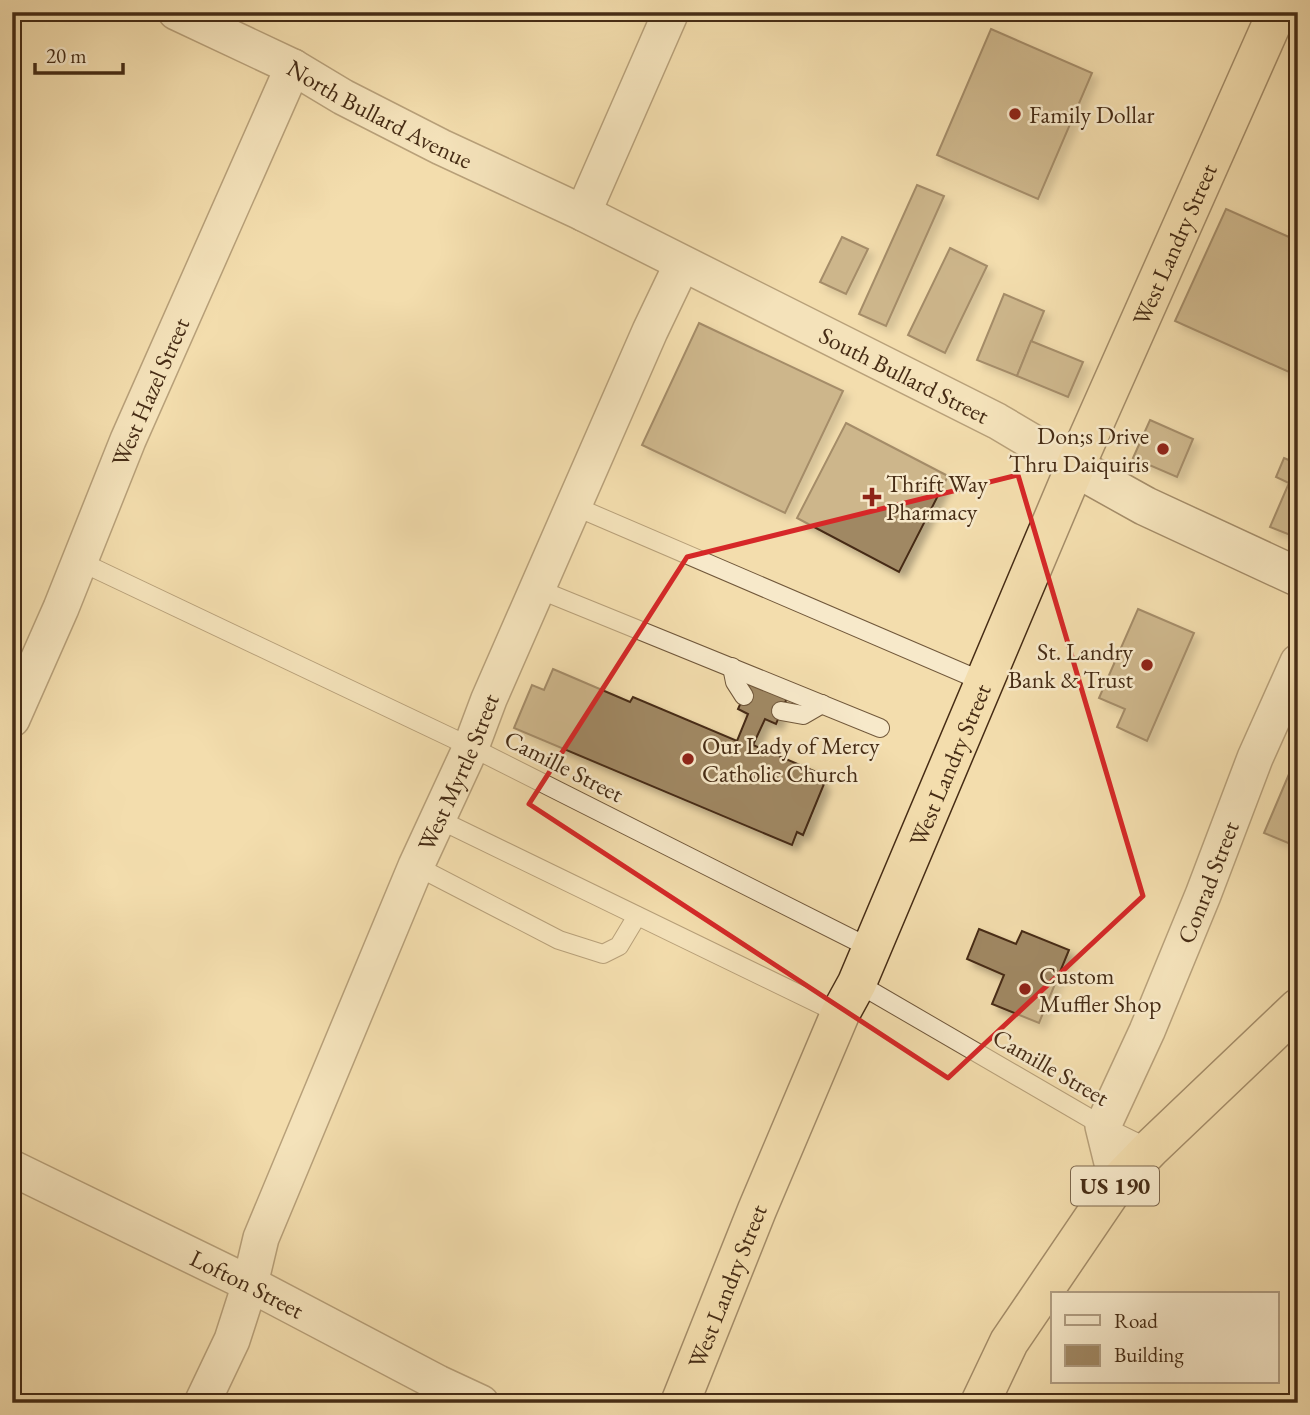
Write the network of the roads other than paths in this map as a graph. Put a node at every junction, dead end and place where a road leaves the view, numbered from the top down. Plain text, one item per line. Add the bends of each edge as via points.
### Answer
1 (671, 12) edge
2 (1277, 12) edge
3 (181, 13) edge
4 (293, 67) junction
5 (583, 213) junction
6 (682, 264) junction
7 (1075, 467) junction
8 (574, 506) junction
9 (79, 561) junction
10 (1298, 577) edge
11 (538, 589) junction
12 (1298, 662) edge
13 (732, 667) junction
14 (984, 682) junction
15 (744, 696) dead end
16 (822, 704) junction
17 (781, 711) dead end
18 (12, 719) edge
19 (880, 728) dead end
20 (471, 747) junction
21 (438, 819) junction
22 (416, 866) junction
23 (637, 916) junction
24 (856, 982) junction
25 (1298, 1008) edge
26 (1103, 1126) junction
27 (1150, 1149) junction
28 (12, 1168) edge
29 (1117, 1183) junction
30 (250, 1284) junction
31 (202, 1403) edge
32 (481, 1403) edge
33 (680, 1403) edge
34 (980, 1403) edge

1 - 5 street
2 - 7 highway, West Landry Street
3 - 4 street, North Bullard Avenue
4 - 5 street, North Bullard Avenue via 441,147
4 - 9 street, West Hazel Street
5 - 6 street, South Bullard Street
6 - 7 street, South Bullard Street via 998,421
6 - 8 street, West Myrtle Street
7 - 10 main road, South Bullard Street via 1145,506
7 - 14 highway, West Landry Street
8 - 11 street, West Myrtle Street
8 - 14 lane
9 - 18 street, West Hazel Street
9 - 20 lane, Camille Street
11 - 13 lane
11 - 20 street, West Myrtle Street
12 - 26 street, Conrad Street via 1152,1019
13 - 15 lane
13 - 16 lane
14 - 24 highway, West Landry Street
16 - 17 lane via 803,715
16 - 19 lane
20 - 21 street, West Myrtle Street
20 - 24 lane, Camille Street
21 - 22 street, West Myrtle Street
21 - 23 lane
22 - 23 lane via 559,940 603,954 619,946
22 - 30 street, West Myrtle Street via 261,1238
23 - 24 lane
24 - 26 lane, Camille Street
24 - 33 highway, West Landry Street
25 - 27 highway, US 190
26 - 27 lane, Camille Street
26 - 29 street
27 - 29 highway, US 190
28 - 30 street, Lofton Street
29 - 34 highway, US 190 via 1009,1342
30 - 31 street, West Myrtle Street via 232,1340
30 - 32 street, Lofton Street

